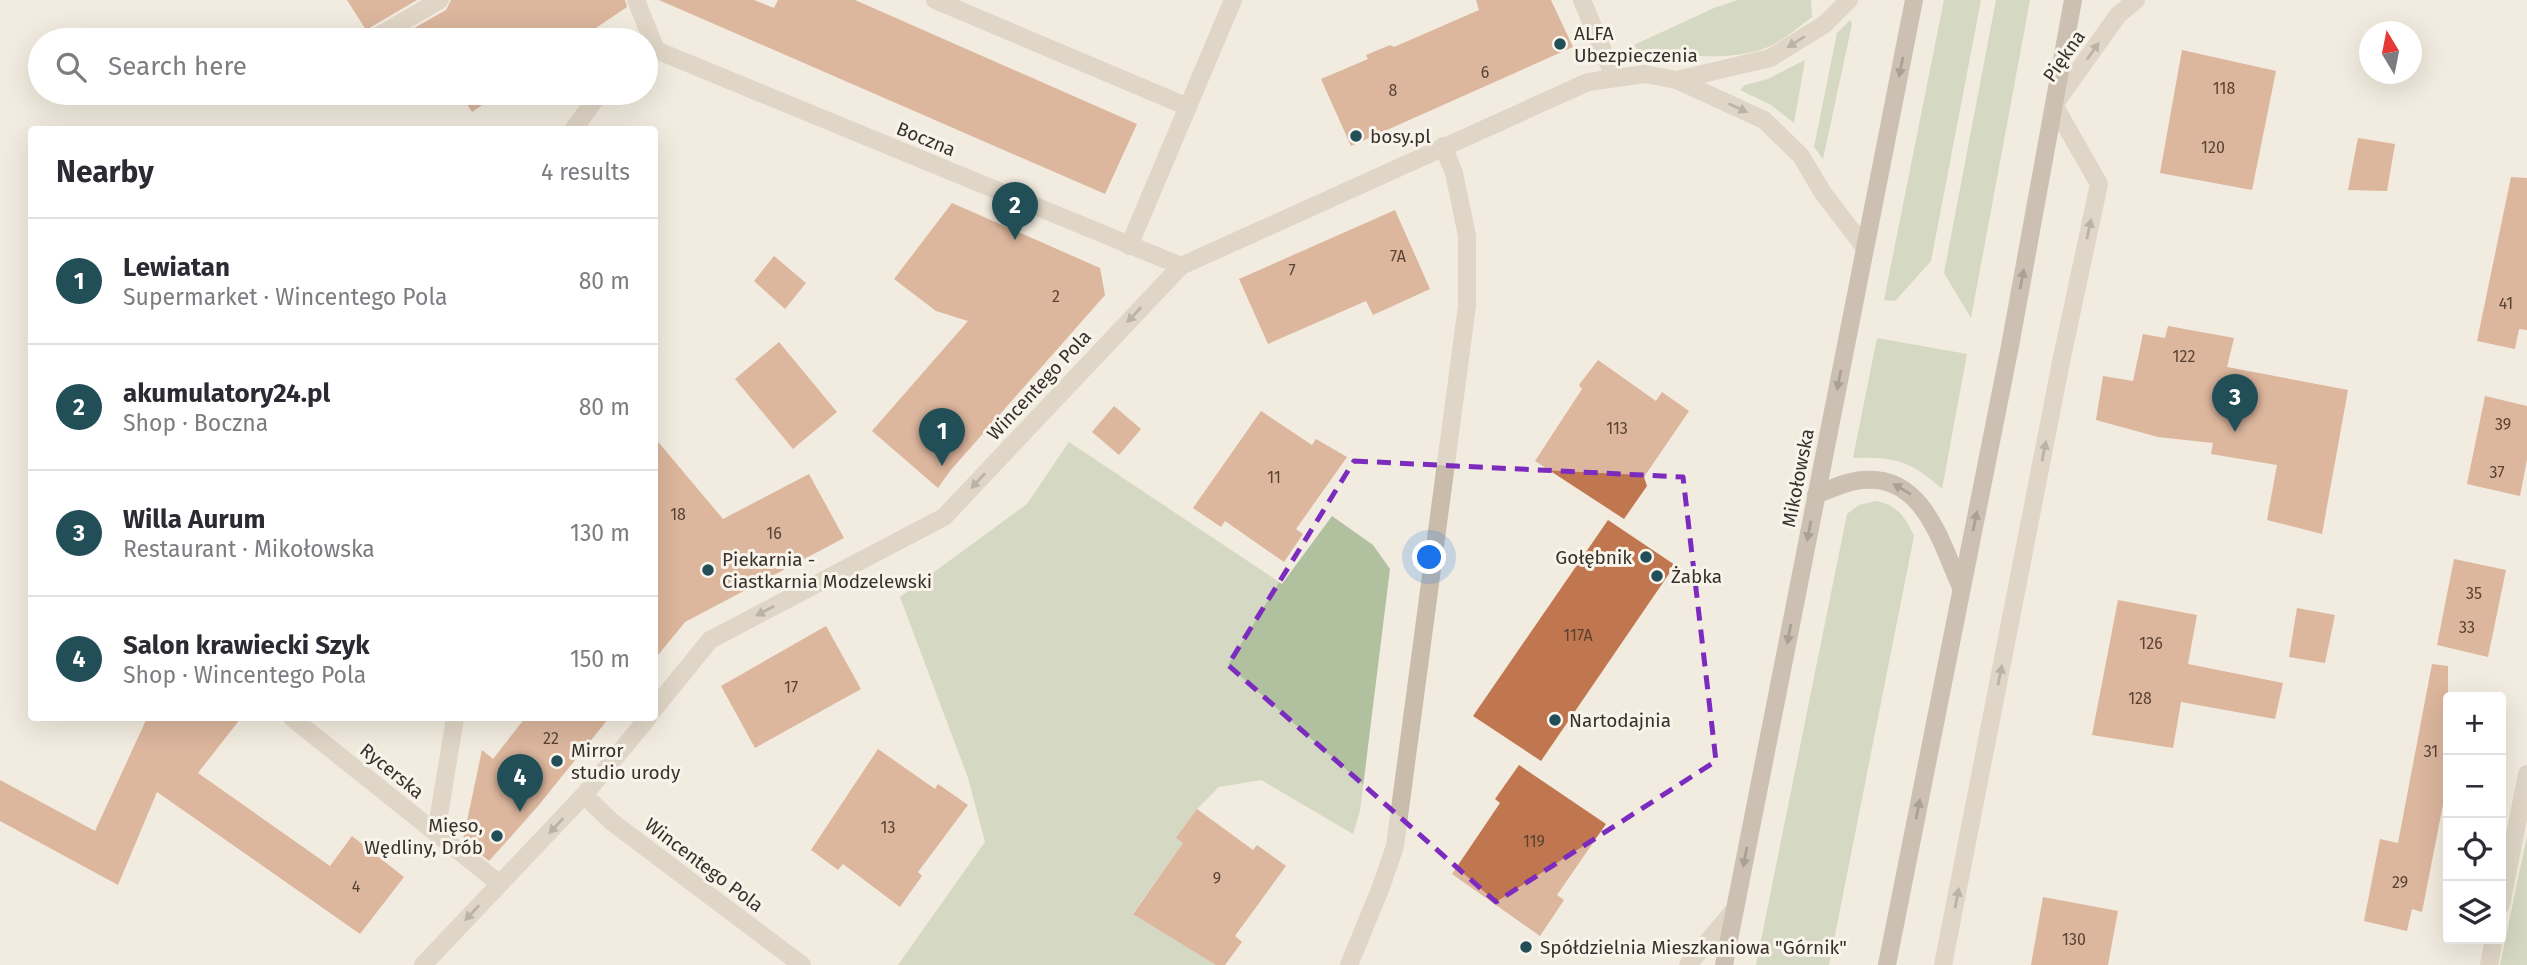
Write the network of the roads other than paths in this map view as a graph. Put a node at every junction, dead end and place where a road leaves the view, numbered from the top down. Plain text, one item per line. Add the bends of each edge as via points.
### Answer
1 (440, 0) edge
2 (636, 0) edge
3 (935, 0) edge
4 (1233, 0) edge
5 (1582, 0) edge
6 (1849, 0) edge
7 (1914, 0) edge
8 (2073, 0) edge
9 (2136, 0) edge
10 (392, 28) edge
11 (644, 28) edge
12 (658, 57) edge
13 (1614, 77) junction
14 (1676, 80) junction
15 (591, 105) edge
16 (2054, 105) junction
17 (1188, 107) junction
18 (576, 126) edge
19 (1443, 146) junction
20 (1129, 246) junction
21 (1865, 248) junction
22 (1181, 266) junction
23 (1816, 495) junction
24 (1961, 587) junction
25 (658, 704) edge
26 (296, 721) edge
27 (455, 721) edge
28 (646, 721) edge
29 (2527, 775) edge
30 (584, 795) junction
31 (436, 833) junction
32 (2506, 881) edge
33 (499, 884) junction
34 (1735, 909) junction
35 (2493, 944) edge
36 (423, 965) edge
37 (802, 965) edge
38 (1349, 965) edge
39 (1688, 965) edge
40 (1724, 965) edge
41 (1887, 965) edge
42 (1944, 965) edge
43 (2489, 965) edge

1 - 10 street
2 - 11 street
3 - 17 street
4 - 17 street
5 - 13 street
6 -> 14 street, Wincentego Pola via 1825,24 1770,58
7 -> 21 main road, Mikołowska
8 - 16 main road
16 -> 9 street, Piękna via 2118,15
12 - 20 street, Boczna
13 - 14 street, Wincentego Pola via 1645,74
13 - 19 street, Wincentego Pola via 1588,82
14 -> 21 street, Wincentego Pola via 1764,120 1801,156
15 - 18 street
24 -> 16 main road
42 -> 16 street via 2099,184
17 - 20 street
19 - 22 street, Wincentego Pola
19 - 38 street via 1454,173 1467,236 1467,306 1395,846
20 - 22 street, Boczna
21 -> 23 main road, Mikołowska
22 -> 25 street, Wincentego Pola via 944,517 710,640
24 -> 23 main road via 1920,502 1905,488 1863,480
23 -> 34 main road, Mikołowska
41 -> 24 main road
26 - 31 street, Rycerska
27 - 31 street
28 - 30 street
29 - 32 street
30 -> 33 street
30 - 37 street, Wincentego Pola via 612,822
31 - 33 street, Rycerska
33 -> 36 street
34 - 39 street
34 - 40 main road, Mikołowska
35 - 43 street

